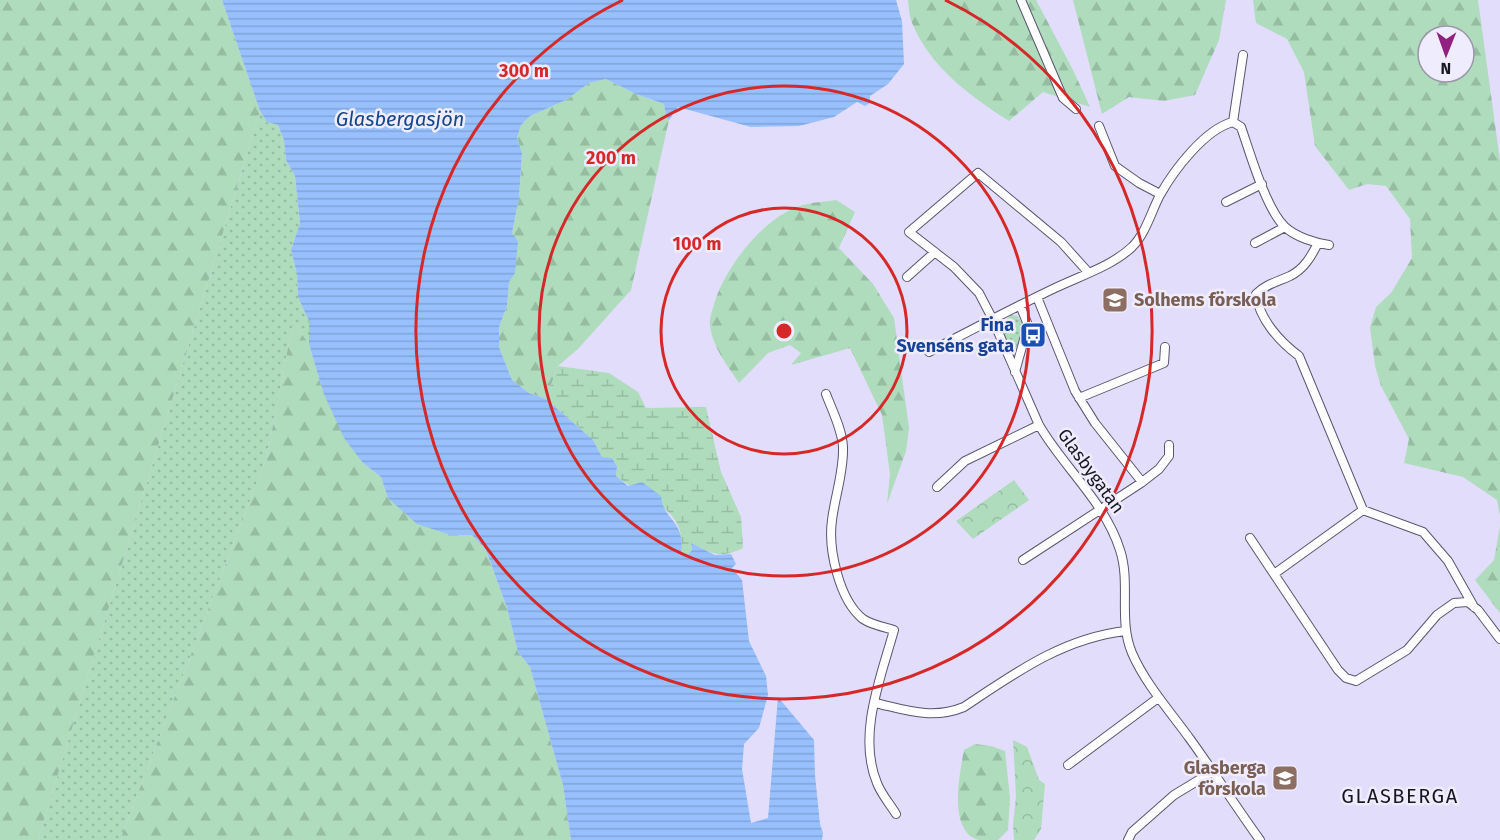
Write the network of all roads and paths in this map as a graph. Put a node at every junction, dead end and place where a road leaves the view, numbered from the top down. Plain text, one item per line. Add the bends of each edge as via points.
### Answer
1 (1021, 0) edge
2 (1243, 55) dead end
3 (1076, 109) dead end
4 (1233, 122) junction
5 (1099, 126) dead end
6 (1262, 184) junction
7 (1161, 194) junction
8 (1226, 202) dead end
9 (1285, 227) junction
10 (1255, 243) dead end
11 (1318, 243) junction
12 (1329, 245) dead end
13 (936, 252) junction
14 (1088, 272) junction
15 (908, 277) dead end
16 (1037, 297) junction
17 (1020, 305) junction
18 (993, 318) junction
19 (1165, 347) dead end
20 (929, 352) dead end
21 (1015, 372) junction
22 (826, 394) dead end
23 (1079, 398) junction
24 (1039, 425) junction
25 (1169, 445) dead end
26 (1142, 482) junction
27 (937, 487) dead end
28 (1101, 510) junction
29 (1363, 510) junction
30 (1250, 538) dead end
31 (1023, 561) dead end
32 (1274, 574) junction
33 (1473, 607) junction
34 (1126, 631) junction
35 (1500, 639) edge
36 (1158, 698) junction
37 (875, 703) junction
38 (1068, 765) dead end
39 (1212, 772) junction
40 (896, 814) dead end
41 (1128, 840) edge
42 (1260, 840) edge

1 - 3 street via 1063,99
2 - 4 street
4 - 6 street via 1241,127
4 - 7 street via 1206,137
5 - 7 street via 1115,166
6 - 8 street
6 - 9 street
7 - 14 street via 1135,243
9 - 10 street
9 - 11 street
11 - 12 street
11 - 29 street via 1307,263 1256,294 1257,305 1282,344 1299,356
13 - 14 street, Glasbygatan via 909,232 978,173 1061,242
13 - 15 street
13 - 18 street, Glasbygatan via 971,284
14 - 16 street
16 - 17 street
16 - 23 street
17 - 18 street
17 - 21 street via 1028,326
18 - 20 street
18 - 21 street, Glasbygatan
19 - 23 street via 1164,363
21 - 24 street, Glasbygatan
22 - 37 street via 843,445 831,527 836,569 859,614 894,630
23 - 26 street
24 - 27 street via 966,462
24 - 28 street, Glasbygatan
25 - 26 street via 1167,459
26 - 28 street
28 - 31 street
28 - 34 street, Glasbygatan via 1115,534 1125,572
29 - 32 street
29 - 33 street via 1423,532 1448,561
30 - 32 street
32 - 33 street via 1338,670 1356,681 1407,650 1437,615 1454,603 1468,602
33 - 35 street
34 - 36 street, Glasbygatan via 1132,653
34 - 37 street via 1064,646 955,711 934,715
36 - 38 street
36 - 39 street, Glasbygatan
37 - 40 street via 872,766 880,790
39 - 41 street via 1174,795
39 - 42 street, Glasbygatan

